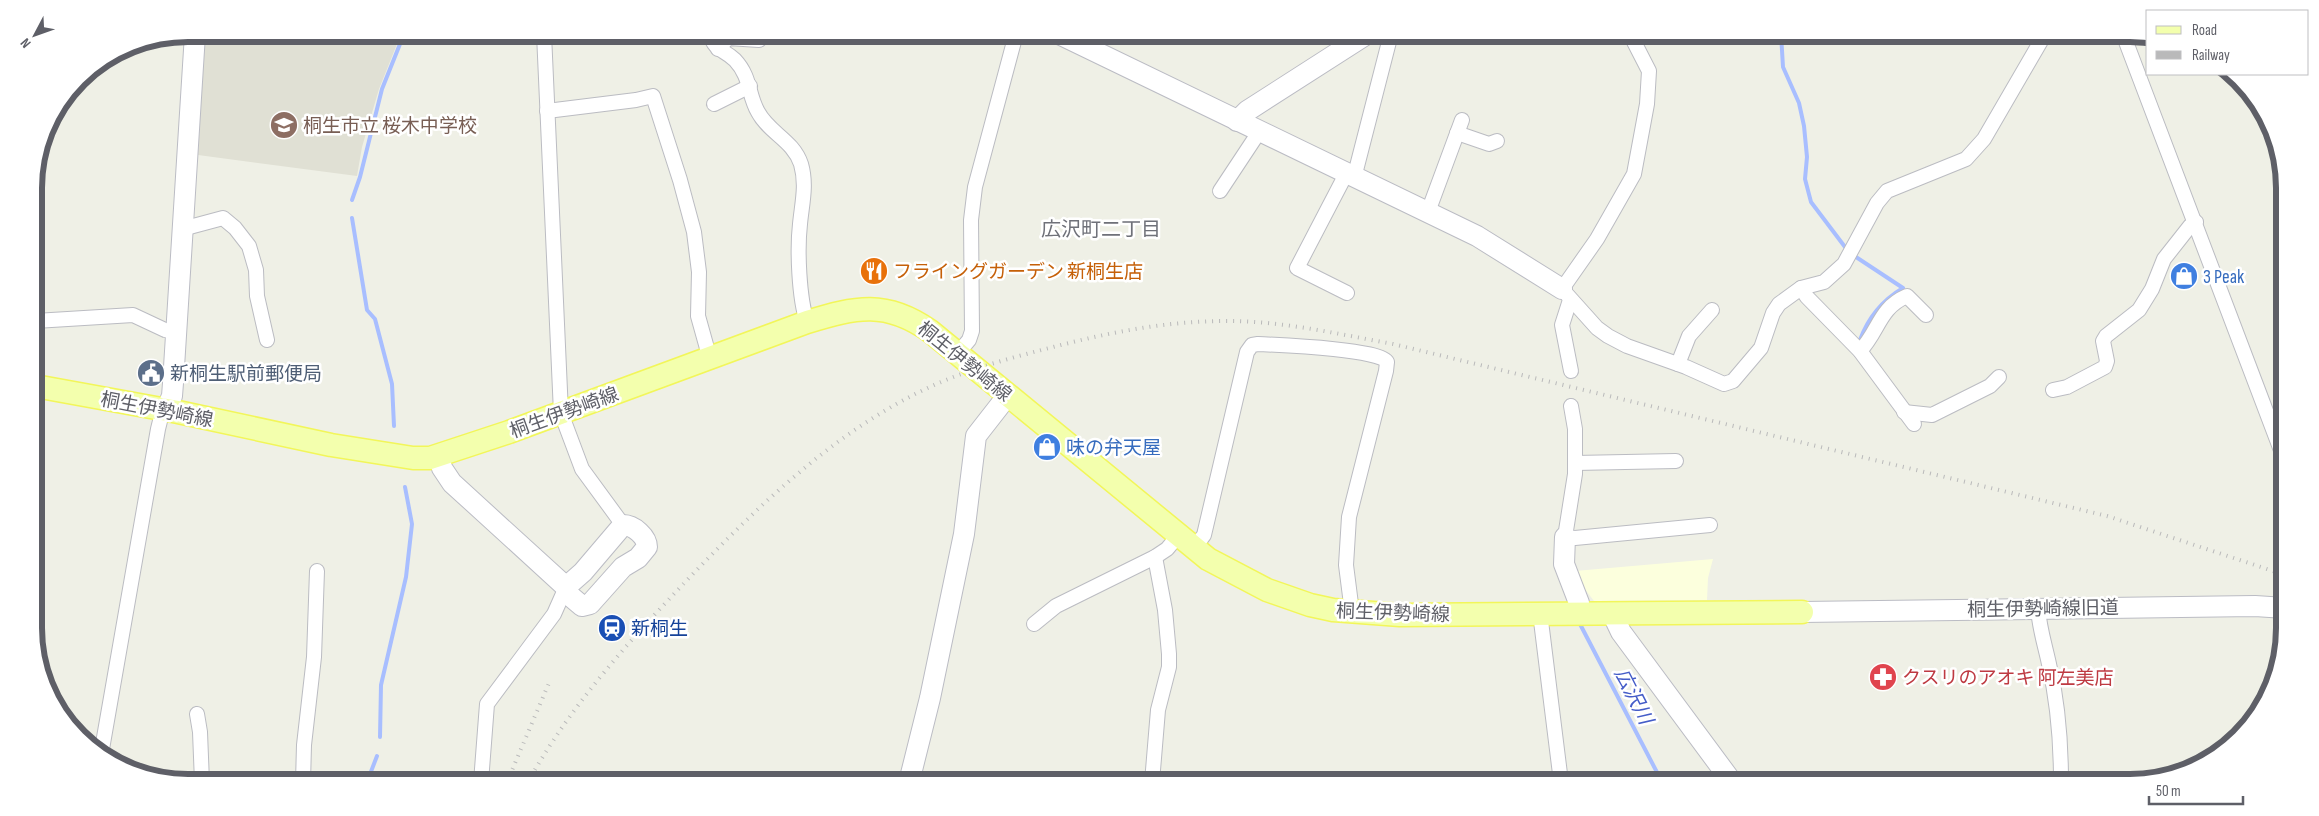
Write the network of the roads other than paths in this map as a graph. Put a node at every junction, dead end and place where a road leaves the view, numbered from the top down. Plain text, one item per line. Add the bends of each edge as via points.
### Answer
1 (194, 42) edge
2 (544, 42) edge
3 (713, 42) edge
4 (724, 42) edge
5 (1014, 42) edge
6 (1075, 42) edge
7 (1354, 42) edge
8 (1389, 42) edge
9 (1634, 42) edge
10 (2040, 42) edge
11 (2127, 42) edge
12 (718, 49) junction
13 (750, 86) junction
14 (714, 104) dead end
15 (548, 111) junction
16 (1462, 120) dead end
17 (1237, 121) junction
18 (1258, 132) junction
19 (1457, 133) junction
20 (1497, 141) dead end
21 (1350, 176) junction
22 (1220, 191) dead end
23 (1428, 212) junction
24 (2196, 222) junction
25 (182, 229) junction
26 (1801, 288) junction
27 (1347, 293) dead end
28 (1566, 294) junction
29 (1712, 310) dead end
30 (1926, 315) dead end
31 (43, 321) edge
32 (808, 322) junction
33 (176, 332) junction
34 (267, 340) dead end
35 (1860, 351) junction
36 (958, 353) junction
37 (710, 358) junction
38 (1678, 364) junction
39 (1571, 371) dead end
40 (1999, 377) dead end
41 (43, 387) edge
42 (2053, 390) dead end
43 (1008, 395) junction
44 (1571, 406) dead end
45 (166, 410) junction
46 (1904, 412) junction
47 (560, 413) junction
48 (1914, 424) dead end
49 (2276, 438) edge
50 (439, 456) junction
51 (1676, 461) dead end
52 (1575, 463) junction
53 (1710, 524) dead end
54 (623, 525) junction
55 (1565, 537) junction
56 (1186, 542) junction
57 (1155, 557) junction
58 (317, 571) dead end
59 (566, 587) junction
60 (2276, 607) edge
61 (2038, 608) junction
62 (1352, 612) junction
63 (1802, 612) joint
64 (1540, 613) junction
65 (1579, 613) junction
66 (1612, 613) junction
67 (1034, 624) dead end
68 (197, 714) dead end
69 (103, 745) edge
70 (1560, 773) edge
71 (1725, 773) edge
72 (2061, 773) edge
73 (202, 774) edge
74 (303, 774) edge
75 (482, 774) edge
76 (911, 774) edge
77 (1153, 774) edge

1 - 25 street
2 - 15 street
3 - 12 street
4 - 12 street
5 - 36 street via 975,187 971,220 972,331
6 - 17 street
7 - 17 street via 1247,110
8 - 21 street
9 - 28 street via 1649,71 1647,104 1634,174
10 - 26 street via 1984,139 1966,159 1887,191 1877,203 1844,264 1824,282
11 - 24 street
12 - 13 street via 735,60
13 - 14 street
13 - 32 street via 757,112 794,150 803,172 805,188 799,248 802,306
15 - 37 street via 653,96 694,232 699,272 698,316
15 - 47 street
16 - 19 street
17 - 18 street
18 - 21 street
18 - 22 street
19 - 20 street via 1489,144
19 - 23 street
21 - 23 street
21 - 27 street via 1297,268
23 - 28 street via 1477,236
24 - 42 street via 2164,259 2139,310 2106,336 2103,341 2105,367 2068,387
24 - 49 street
25 - 33 street
25 - 34 street via 223,218 244,238 256,270 257,296
26 - 35 street
26 - 38 street via 1779,304 1761,348 1729,384
28 - 38 street via 1608,336
28 - 39 street via 1562,325
29 - 38 street via 1689,336
30 - 35 street via 1907,296 1900,299 1885,310 1868,343
31 - 33 street via 133,315
32 - 36 main road, 桐生伊勢崎線 via 844,311 885,309 922,325
32 - 37 main road, 桐生伊勢崎線
33 - 45 street via 172,396
35 - 46 street
36 - 43 main road, 桐生伊勢崎線
37 - 47 main road, 桐生伊勢崎線
40 - 46 street via 1990,386 1932,416
41 - 45 main road, 桐生伊勢崎線
43 - 56 main road, 桐生伊勢崎線
43 - 76 street via 976,436 964,534
44 - 52 street
45 - 50 main road, 桐生伊勢崎線 via 331,445 414,458
45 - 69 street via 158,429
46 - 48 street
47 - 50 main road, 桐生伊勢崎線
47 - 54 street via 582,469
50 - 59 street via 442,468 452,483
51 - 52 street
52 - 55 street
53 - 55 street
54 - 59 street
54 - 59 street via 634,528 646,541 647,547 641,555 623,567 587,606 575,602
55 - 65 street via 1564,564 1579,603
56 - 57 street via 1167,548
56 - 62 main road, 桐生伊勢崎線 via 1214,562 1267,590 1310,605
56 - 62 street via 1204,535 1247,352 1252,345 1347,350 1382,357 1388,362 1349,517 1346,565
57 - 67 street via 1056,606
57 - 77 street via 1170,654 1158,710
58 - 74 street via 314,657
59 - 75 street via 554,614 488,704
60 - 61 street, 桐生伊勢崎線旧道
61 - 63 street, 桐生伊勢崎線旧道
61 - 72 street via 2060,730
62 - 64 main road, 桐生伊勢崎線 via 1400,615
63 - 66 main road, 桐生伊勢崎線
64 - 65 main road, 桐生伊勢崎線
64 - 70 street
65 - 66 main road, 桐生伊勢崎線
66 - 71 street via 1621,632
68 - 73 street

